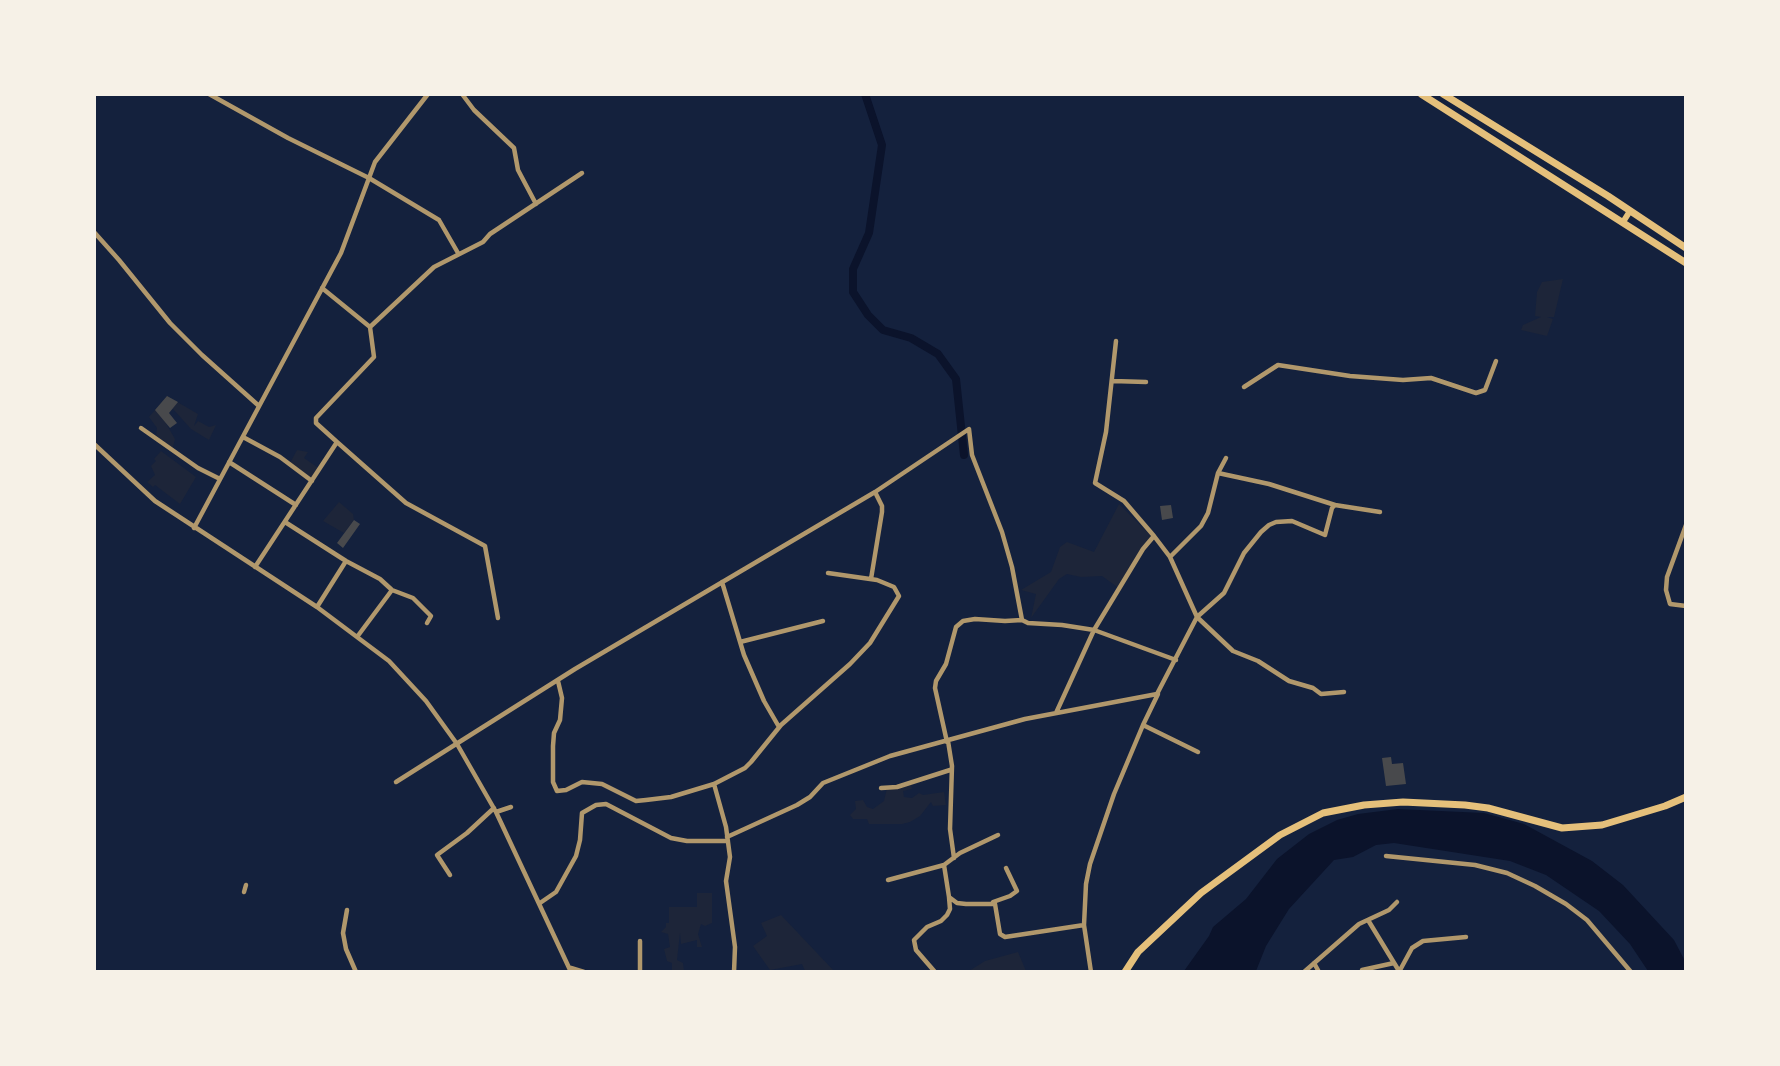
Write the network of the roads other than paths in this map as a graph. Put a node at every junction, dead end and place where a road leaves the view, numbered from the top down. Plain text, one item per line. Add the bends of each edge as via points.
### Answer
1 (209, 94) edge
2 (428, 94) edge
3 (462, 94) edge
4 (1421, 94) edge
5 (1443, 94) edge
6 (582, 173) dead end
7 (369, 178) junction
8 (536, 204) junction
9 (1630, 211) junction
10 (1623, 222) junction
11 (94, 232) edge
12 (1686, 248) edge
13 (458, 254) junction
14 (1686, 263) edge
15 (322, 288) junction
16 (370, 327) junction
17 (1116, 341) dead end
18 (1496, 362) dead end
19 (1113, 381) junction
20 (1146, 382) dead end
21 (1244, 387) dead end
22 (260, 406) junction
23 (141, 428) dead end
24 (243, 437) junction
25 (337, 442) junction
26 (94, 444) edge
27 (1226, 458) dead end
28 (229, 462) junction
29 (1218, 473) junction
30 (220, 479) junction
31 (312, 481) junction
32 (875, 492) junction
33 (296, 505) junction
34 (1335, 505) junction
35 (1380, 512) dead end
36 (285, 522) junction
37 (1686, 525) edge
38 (194, 528) junction
39 (1154, 536) junction
40 (1170, 557) junction
41 (346, 561) junction
42 (255, 567) junction
43 (828, 573) dead end
44 (871, 579) junction
45 (722, 582) junction
46 (392, 590) junction
47 (1686, 606) edge
48 (317, 607) junction
49 (1197, 617) junction
50 (498, 618) dead end
51 (1022, 620) junction
52 (823, 621) dead end
53 (427, 623) dead end
54 (1094, 630) junction
55 (357, 638) junction
56 (740, 642) junction
57 (1176, 660) junction
58 (558, 681) junction
59 (1344, 692) dead end
60 (1157, 694) junction
61 (1056, 713) junction
62 (1143, 725) junction
63 (779, 727) junction
64 (948, 742) junction
65 (457, 744) junction
66 (1198, 752) dead end
67 (950, 770) junction
68 (396, 782) dead end
69 (714, 784) junction
70 (881, 788) dead end
71 (1686, 797) edge
72 (511, 807) dead end
73 (495, 810) junction
74 (998, 835) dead end
75 (728, 839) junction
76 (1386, 856) dead end
77 (954, 858) junction
78 (944, 865) junction
79 (1006, 868) dead end
80 (450, 875) dead end
81 (888, 879) dead end
82 (246, 885) dead end
83 (244, 892) dead end
84 (949, 897) junction
85 (993, 902) junction
86 (1397, 902) dead end
87 (540, 903) junction
88 (348, 910) dead end
89 (1368, 920) junction
90 (1084, 925) junction
91 (1466, 937) dead end
92 (640, 941) dead end
93 (1314, 963) junction
94 (1394, 963) junction
95 (571, 970) edge
96 (1362, 970) edge
97 (1399, 971) edge
98 (356, 972) edge
99 (584, 972) edge
100 (640, 972) edge
101 (734, 972) edge
102 (935, 972) edge
103 (1091, 972) edge
104 (1125, 972) edge
105 (1305, 972) edge
106 (1319, 972) edge
107 (1631, 972) edge

1 - 7 street
2 - 7 street via 375,162
3 - 8 street via 514,148 518,170
4 - 10 main road
5 - 9 main road
6 - 8 street
7 - 13 street via 439,220
7 - 15 street via 341,253
8 - 13 street via 483,242
9 - 10 main road
9 - 12 main road
10 - 14 main road
11 - 22 street via 170,323
13 - 16 street via 434,267
15 - 16 street
15 - 22 street
16 - 25 street via 374,357 316,418 316,423
17 - 19 street
18 - 21 street via 1485,390 1476,393 1431,378 1350,376 1278,366
19 - 20 street
19 - 39 street via 1095,483 1124,501
22 - 24 street
23 - 30 street
24 - 28 street
24 - 31 street via 286,460
25 - 31 street
25 - 50 street via 406,503 485,546
26 - 38 street via 155,501
27 - 29 street
28 - 30 street
28 - 33 street
29 - 34 street
29 - 40 street via 1209,513
30 - 38 street
31 - 33 street
32 - 44 street via 882,512
32 - 45 street
32 - 51 street via 969,429 972,455 1012,567
33 - 36 street
34 - 35 street
34 - 49 street via 1325,535 1284,520 1261,532 1244,553 1224,593
36 - 41 street
36 - 42 street
37 - 47 street via 1666,590 1670,604
38 - 42 street
39 - 40 street
39 - 54 street
40 - 49 street
41 - 46 street
41 - 48 street
42 - 48 street
43 - 44 street
44 - 63 street via 894,586 899,596 884,624 850,664
45 - 56 street
45 - 58 street
46 - 53 street via 413,598 426,610 431,616
46 - 55 street
48 - 55 street
49 - 57 street
49 - 59 street via 1233,651 1289,681 1321,694
51 - 54 street
51 - 64 street via 975,619 956,627 935,687
52 - 56 street
54 - 57 street
54 - 61 street
55 - 65 street via 397,669
56 - 63 street
57 - 60 street
58 - 65 street
58 - 69 street via 562,698 553,746 553,782 557,791 582,782 602,784 636,801 671,797
60 - 61 street
60 - 62 street
61 - 64 street
62 - 66 street
62 - 90 street via 1090,864
63 - 69 street via 752,762
64 - 67 street
64 - 75 street via 890,756 823,783 797,805
65 - 68 street
65 - 73 street
67 - 70 street via 897,787
67 - 77 street
69 - 75 street
71 - 104 main road via 1602,825 1562,828 1465,805 1403,802 1323,813 1280,835 1201,893 1138,952
72 - 73 street
73 - 80 street via 437,855
73 - 87 street
74 - 77 street
75 - 87 street via 687,841 671,837 606,804 596,805 582,813 578,850 566,874 553,895
75 - 101 street via 726,881 735,947
76 - 107 street via 1475,866 1517,877 1587,920
77 - 78 street
78 - 81 street
78 - 84 street
79 - 85 street via 1017,891
82 - 83 street
84 - 85 street via 957,903
84 - 102 street via 947,915 914,940 916,950
85 - 90 street via 1000,934 1005,937
86 - 89 street
87 - 95 street
88 - 98 street via 343,933
89 - 93 street
89 - 94 street
90 - 103 street
91 - 97 street via 1423,941 1412,948
92 - 100 street
93 - 105 street
93 - 106 street
94 - 96 street
94 - 97 street
95 - 99 street

